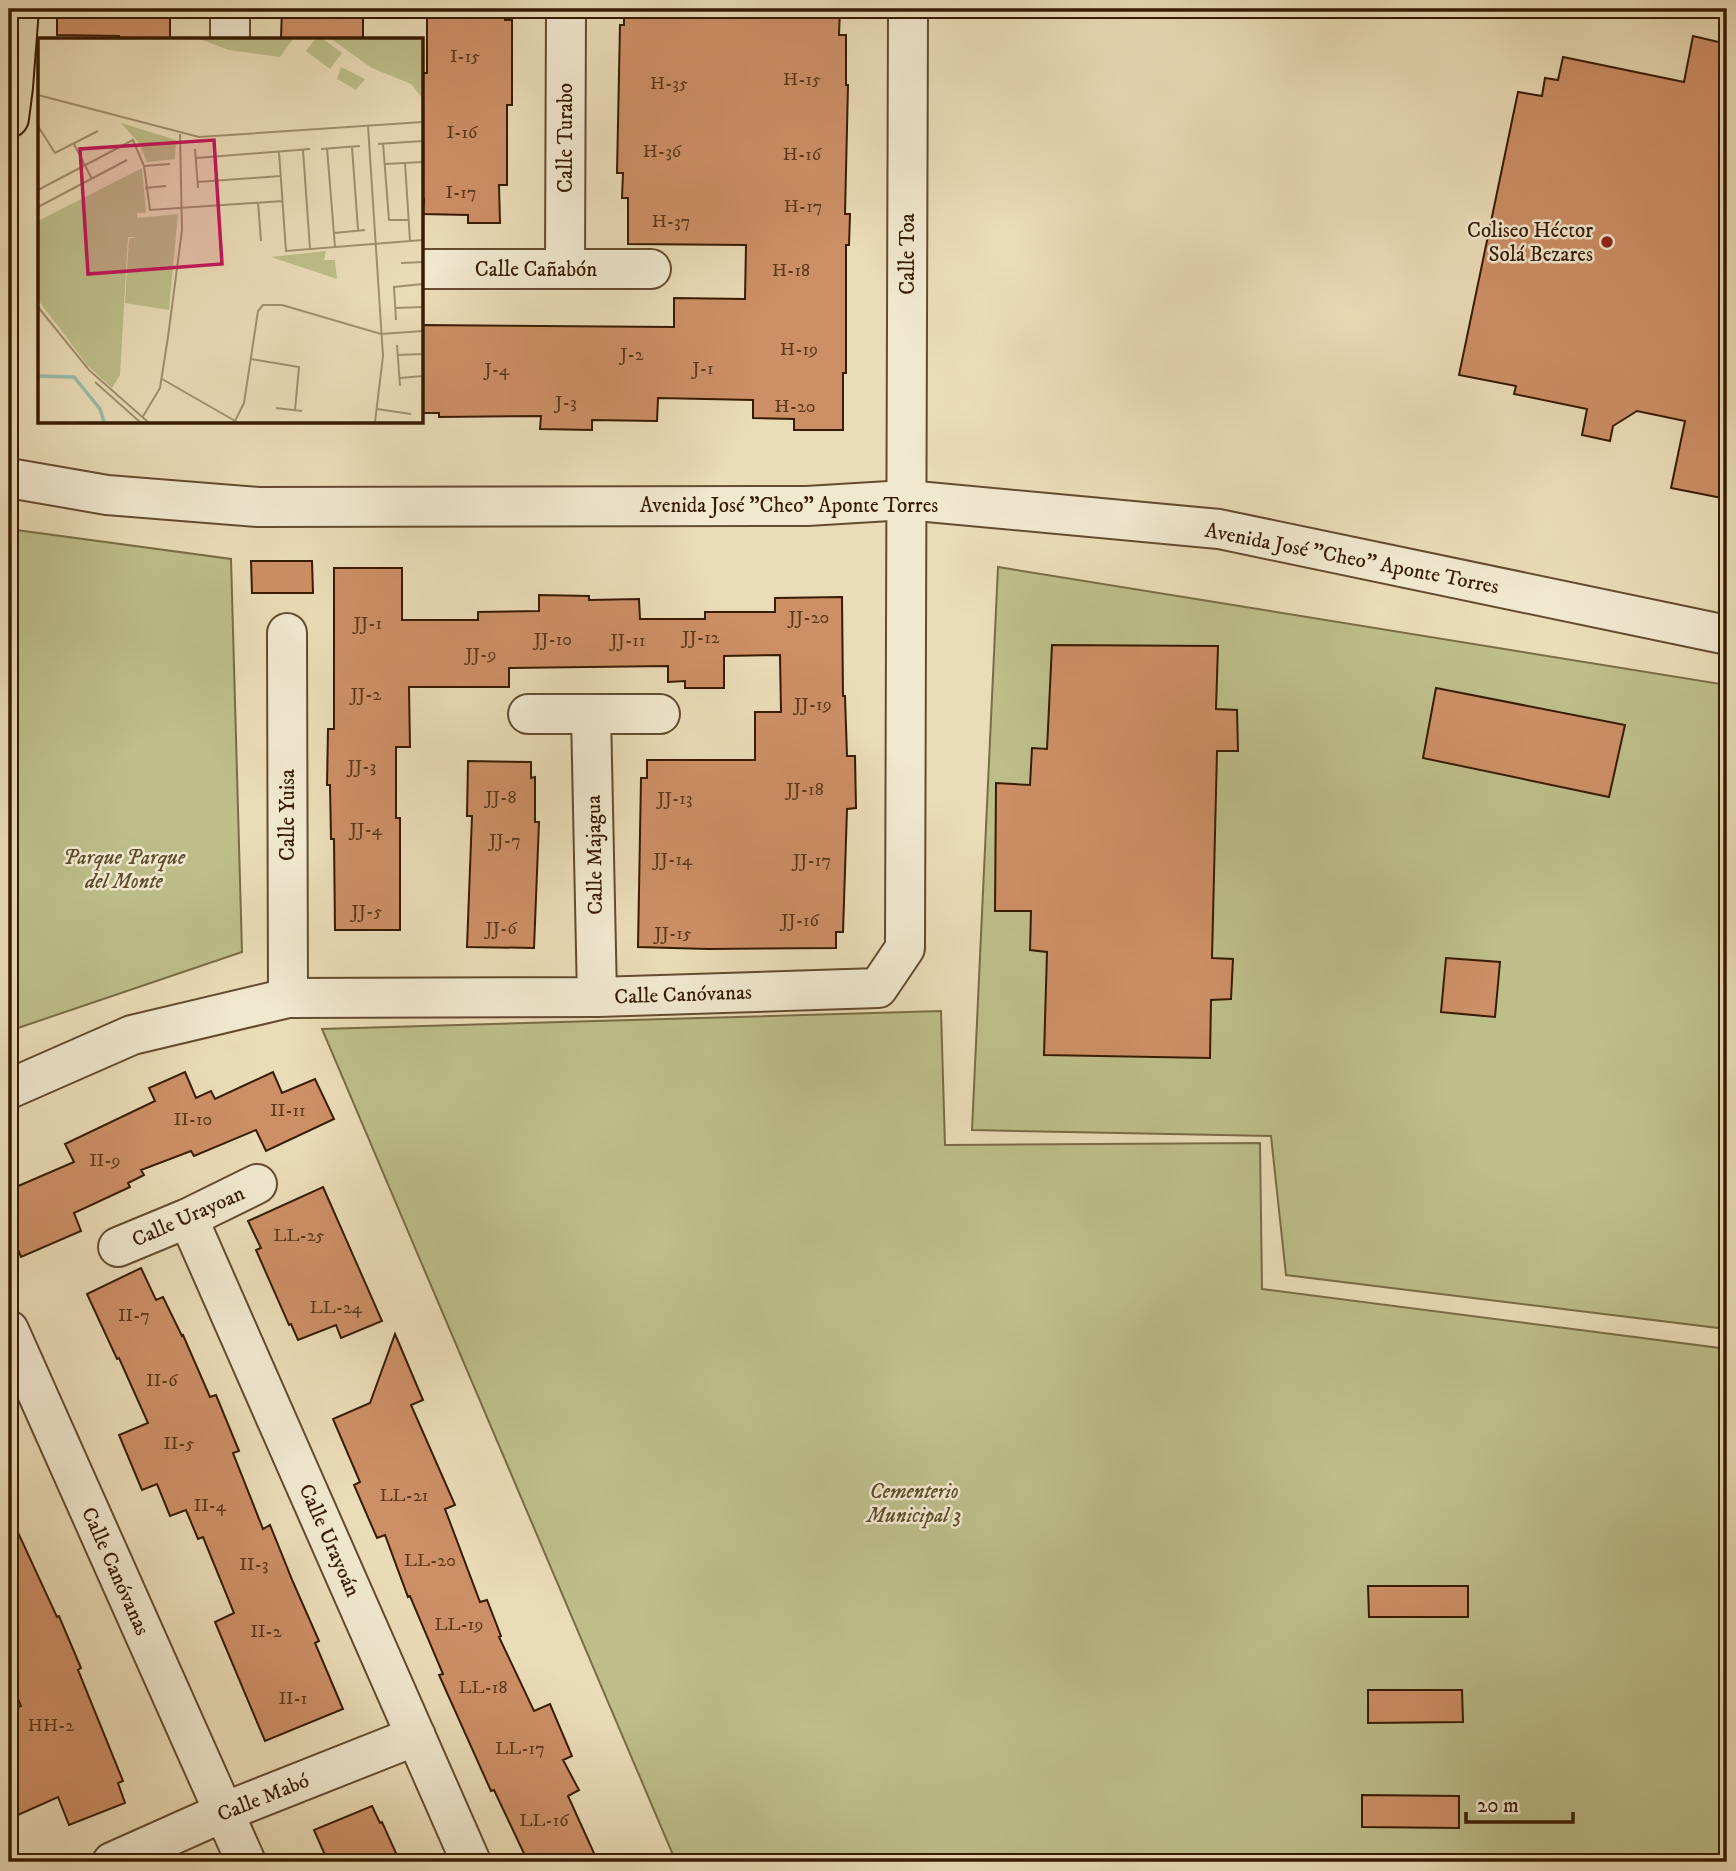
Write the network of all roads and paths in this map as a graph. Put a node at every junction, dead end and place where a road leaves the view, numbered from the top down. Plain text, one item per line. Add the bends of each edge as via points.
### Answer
1 (19, 9) edge
2 (230, 9) edge
3 (566, 9) edge
4 (908, 9) edge
5 (230, 38) edge
6 (9, 118) edge
7 (565, 268) junction
8 (424, 269) edge
9 (651, 269) dead end
10 (9, 478) edge
11 (906, 500) junction
12 (287, 632) dead end
13 (1727, 635) edge
14 (528, 714) dead end
15 (591, 714) junction
16 (660, 714) dead end
17 (597, 997) junction
18 (288, 998) junction
19 (9, 1089) edge
20 (257, 1184) dead end
21 (188, 1218) junction
22 (118, 1247) dead end
23 (9, 1330) edge
24 (416, 1736) junction
25 (223, 1812) junction
26 (112, 1862) edge
27 (246, 1862) edge
28 (471, 1862) edge

1 - 6 main road
2 - 5 street
3 - 7 street, Calle Turabo
4 - 11 street, Calle Toa
7 - 8 street, Calle Cañabón
7 - 9 street, Calle Cañabón
10 - 11 street, Avenida José "Cheo" Aponte Torres via 107,495 258,506 807,506
11 - 13 street, Avenida José "Cheo" Aponte Torres via 1219,529
11 - 17 street, Calle Canóvanas via 905,948 878,988
12 - 18 street, Calle Yuisa
14 - 15 street
15 - 16 street
15 - 17 street, Calle Majagua
17 - 18 street, Calle Canóvanas
18 - 19 street, Calle Canóvanas via 132,1035
20 - 21 street, Calle Urayoan
21 - 22 street, Calle Urayoan
21 - 24 street, Calle Urayoán
23 - 25 street, Calle Canóvanas
24 - 25 street, Calle Mabó
24 - 28 street, Calle Urayoán
25 - 26 street, Calle Mabó
25 - 27 street, Calle Canóvanas

